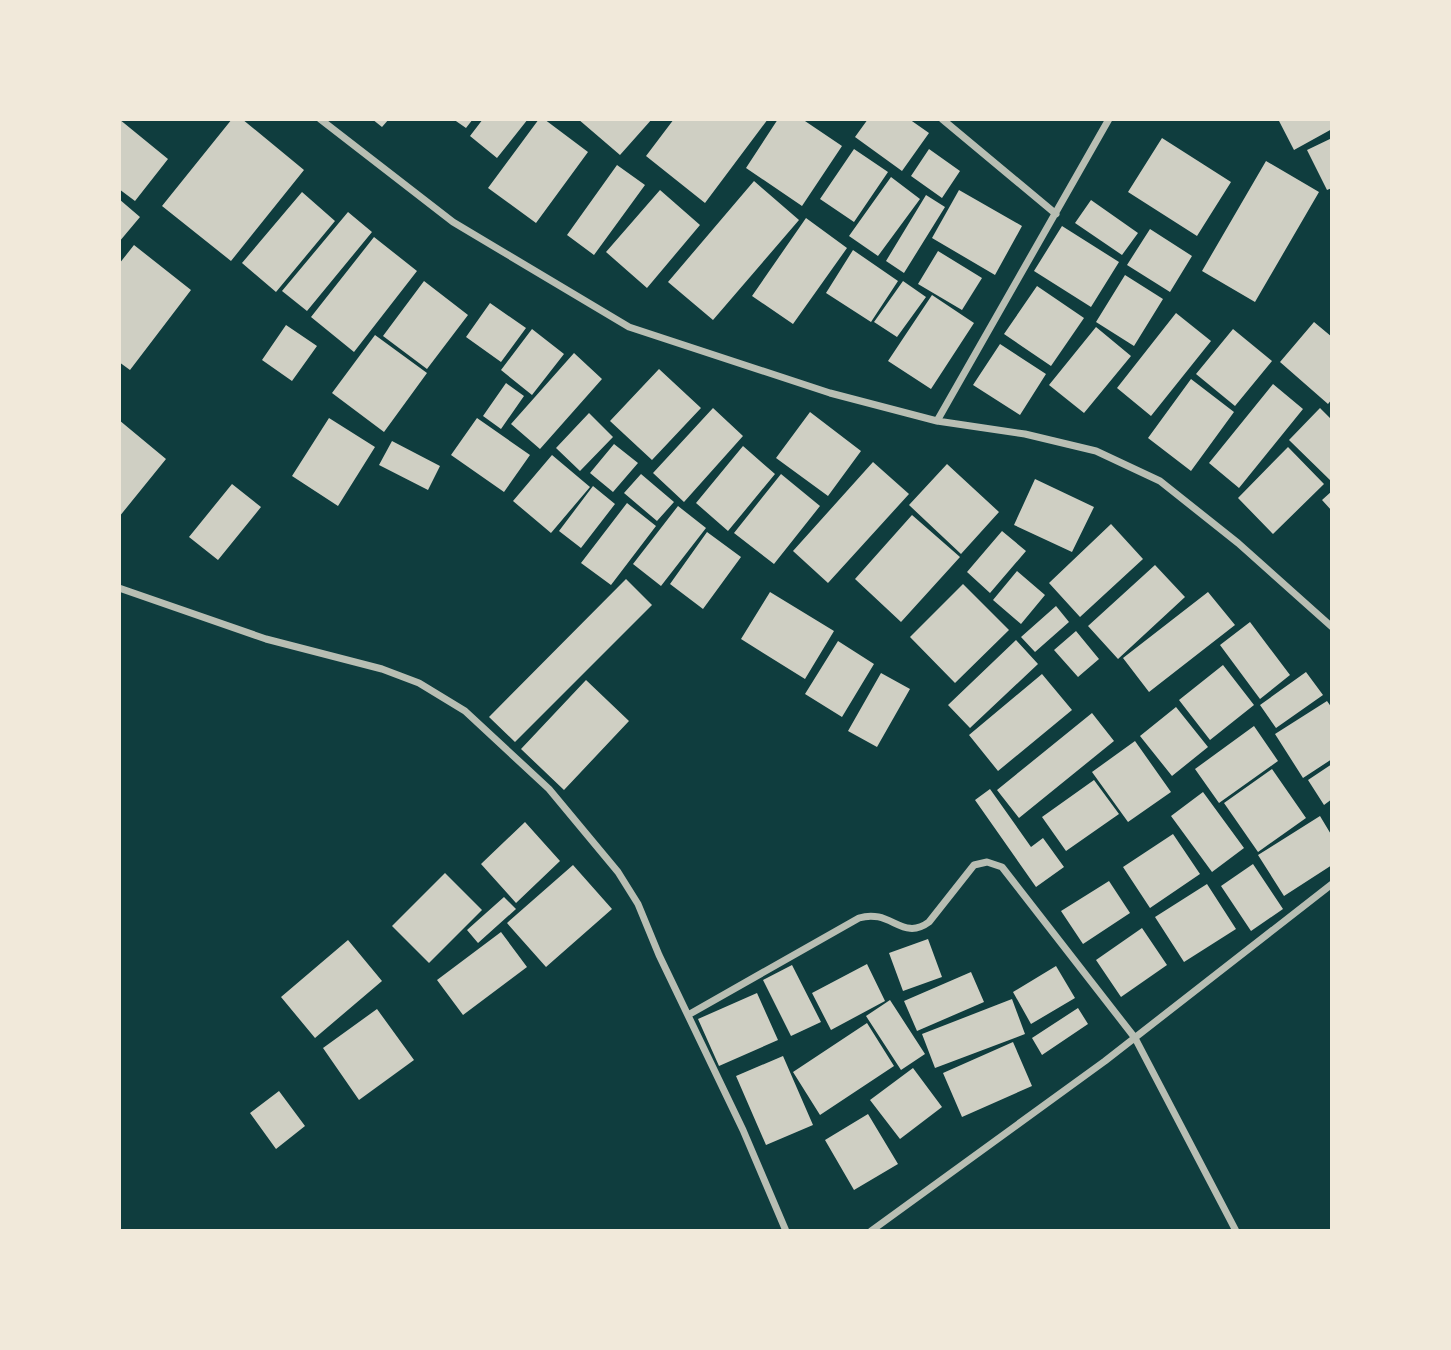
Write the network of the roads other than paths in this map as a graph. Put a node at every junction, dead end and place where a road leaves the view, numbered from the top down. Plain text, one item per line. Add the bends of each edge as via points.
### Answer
1 (320, 119) edge
2 (942, 119) edge
3 (1109, 119) edge
4 (1056, 214) junction
5 (937, 421) junction
6 (119, 588) edge
7 (1332, 628) edge
8 (1332, 884) edge
9 (688, 1015) junction
10 (1135, 1038) junction
11 (786, 1231) edge
12 (872, 1231) edge
13 (1236, 1231) edge

1 - 5 street via 453,222 629,327 830,393
2 - 4 street
3 - 4 street
4 - 5 street
5 - 7 street via 1025,434 1096,451 1160,481 1238,543
6 - 9 street via 267,639 382,669 419,683 465,712 549,789 618,872 638,904
8 - 10 street
9 - 10 street via 859,918 877,915 909,930 922,927 974,865 987,862 1002,867
9 - 11 street
10 - 12 street
10 - 13 street

